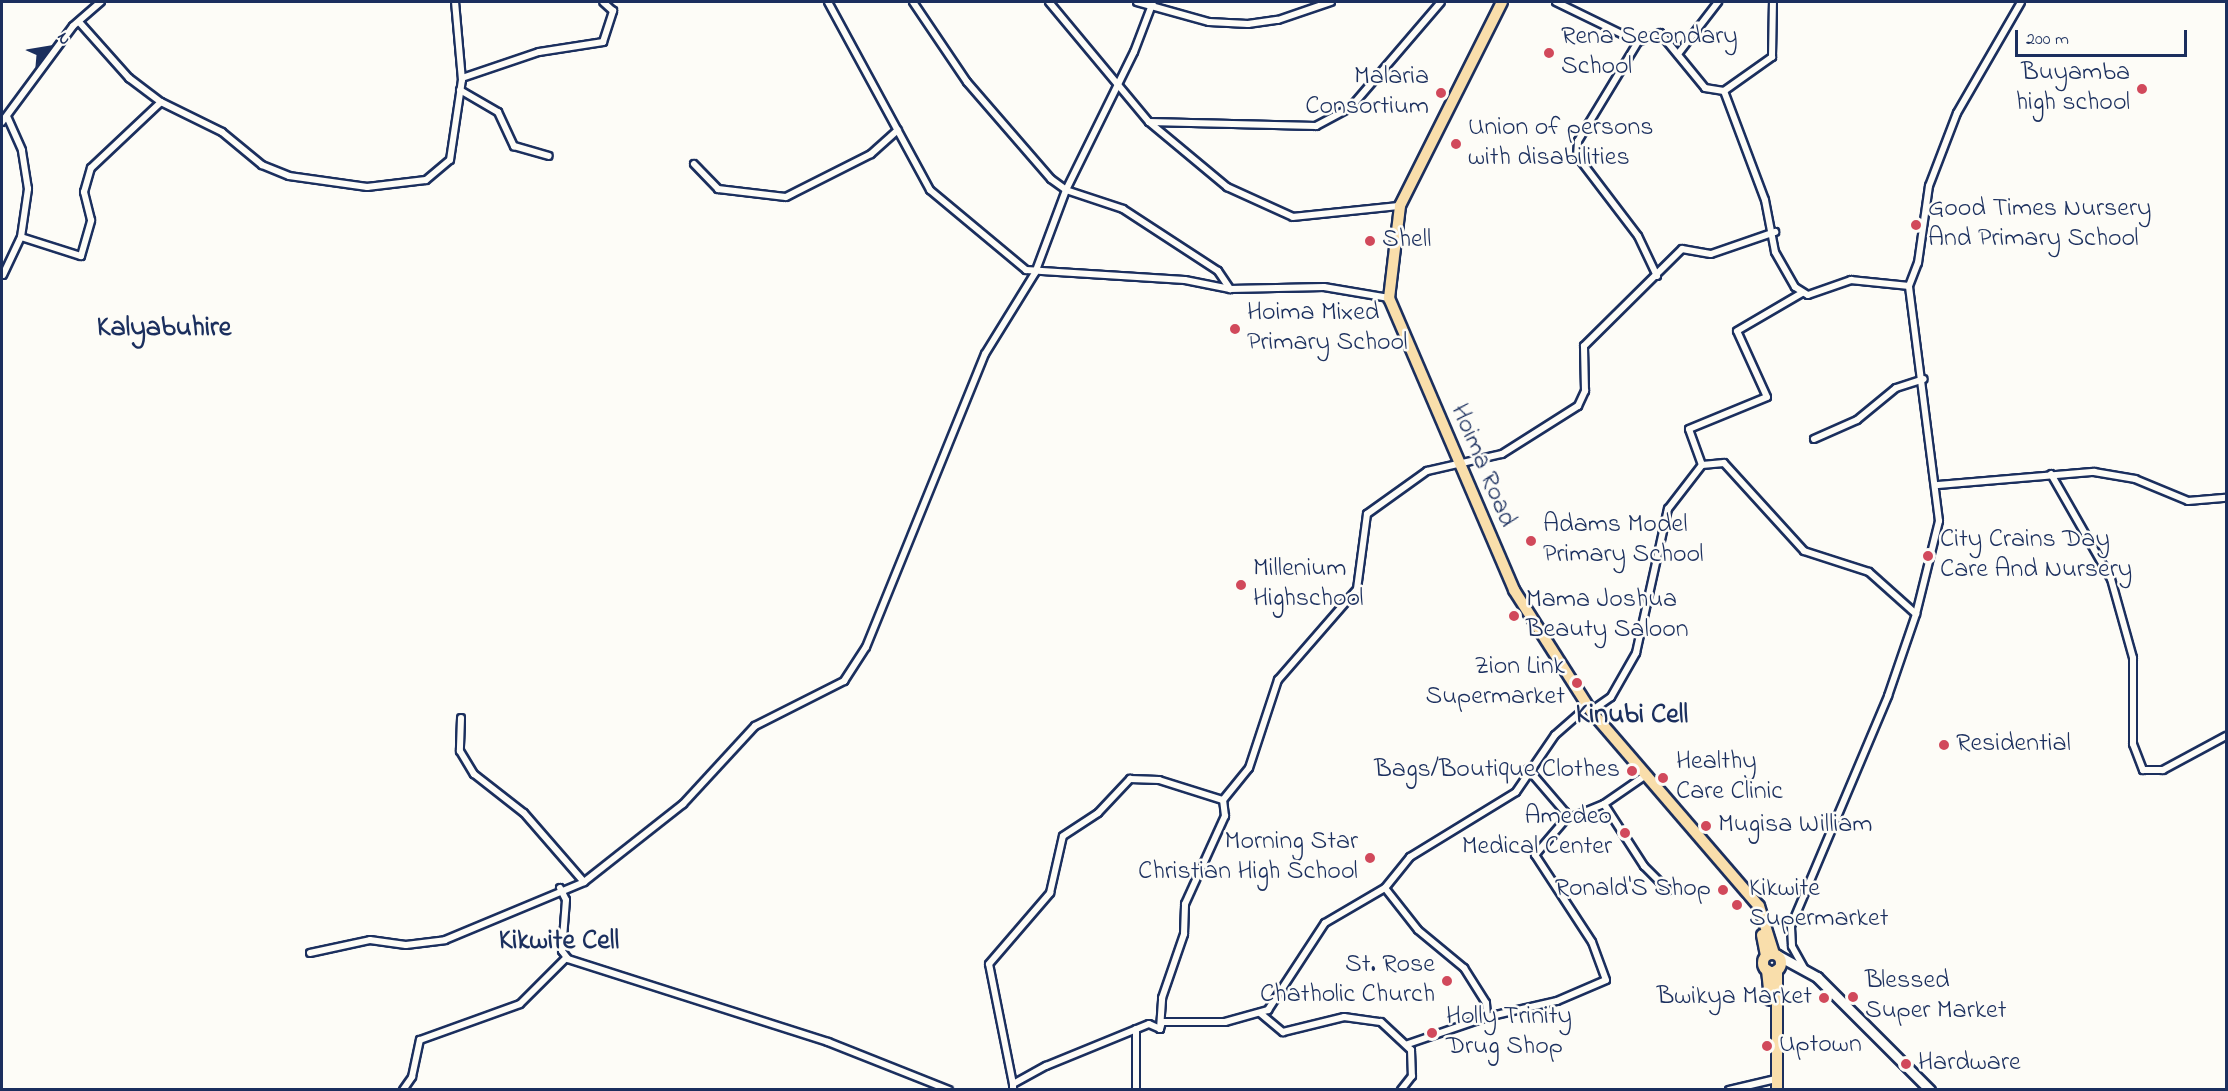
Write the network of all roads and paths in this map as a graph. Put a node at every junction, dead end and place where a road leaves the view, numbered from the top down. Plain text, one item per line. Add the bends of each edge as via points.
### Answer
1 (100, 2) edge
2 (455, 2) edge
3 (603, 2) edge
4 (828, 2) edge
5 (913, 2) edge
6 (1049, 2) edge
7 (1137, 2) edge
8 (1153, 2) edge
9 (1330, 2) edge
10 (1441, 2) edge
11 (1502, 2) edge
12 (1556, 2) edge
13 (1718, 2) edge
14 (1773, 2) edge
15 (2021, 2) edge
16 (1150, 9) junction
17 (80, 23) junction
18 (1638, 42) junction
19 (1678, 54) junction
20 (462, 78) junction
21 (1116, 82) junction
22 (460, 90) junction
23 (1724, 91) junction
24 (160, 102) junction
25 (4, 119) edge
26 (1149, 122) junction
27 (898, 130) junction
28 (893, 138) junction
29 (905, 144) junction
30 (549, 156) dead end
31 (694, 164) dead end
32 (1066, 190) junction
33 (1400, 206) junction
34 (1775, 232) junction
35 (21, 237) junction
36 (1035, 273) junction
37 (3, 275) edge
38 (1657, 276) junction
39 (1909, 286) junction
40 (1230, 289) junction
41 (1802, 293) junction
42 (1389, 298) junction
43 (1924, 379) junction
44 (1814, 439) dead end
45 (1456, 462) junction
46 (1702, 465) junction
47 (2051, 474) junction
48 (1938, 485) junction
49 (2226, 498) edge
50 (1916, 614) junction
51 (1590, 709) junction
52 (461, 718) dead end
53 (2226, 736) edge
54 (1528, 769) junction
55 (1646, 774) junction
56 (1223, 800) junction
57 (1604, 804) junction
58 (1565, 820) junction
59 (584, 882) junction
60 (560, 888) junction
61 (1385, 888) junction
62 (1668, 890) dead end
63 (310, 953) dead end
64 (1772, 955) junction
65 (567, 957) junction
66 (1801, 966) junction
67 (1774, 969) junction
68 (1260, 1013) junction
69 (1487, 1017) junction
70 (1136, 1029) junction
71 (1160, 1029) junction
72 (1408, 1044) junction
73 (1776, 1084) edge
74 (1013, 1087) edge
75 (403, 1089) edge
76 (949, 1089) edge
77 (1136, 1089) edge
78 (1401, 1089) edge
79 (1729, 1089) edge
80 (1930, 1089) edge

1 - 17 street
2 - 20 street
3 - 20 street via 613,11 603,42 538,52
4 - 27 street
5 - 32 street via 984,104
6 - 21 street
7 - 16 street
8 - 16 street
9 - 16 street via 1278,20 1248,24
10 - 26 street via 1351,106 1316,126
11 - 33 main road, Hoima Road
12 - 18 street
13 - 19 street
14 - 23 street via 1772,57
15 - 39 street via 1939,152
16 - 21 street
17 - 24 street via 122,72
17 - 25 street
18 - 19 street via 1660,33
18 - 38 street via 1576,151 1616,214 1638,236
19 - 23 street via 1705,88
20 - 22 street
21 - 26 street
21 - 32 street
22 - 24 street via 454,150 443,170 418,182 367,187 275,172 222,132
22 - 30 street via 498,112 514,146
23 - 34 street
24 - 35 street via 91,168 84,192 91,220 81,256
25 - 35 street via 26,169
26 - 33 street via 1227,187 1278,213 1293,217
27 - 28 street
27 - 29 street
28 - 29 street
28 - 31 street via 778,198 718,189
29 - 36 street via 934,195 1017,265
32 - 36 street
32 - 40 street via 1123,209 1218,271
33 - 42 main road, Hoima Road
34 - 38 street via 1711,254 1686,248
34 - 41 street via 1775,252
35 - 37 street
36 - 40 street via 1185,280
36 - 59 street via 985,354 866,647 844,681 755,726 689,799
38 - 45 street via 1584,346 1585,391 1578,406 1502,454
39 - 41 street via 1851,280
39 - 43 street
40 - 42 street via 1301,285
41 - 46 street via 1737,331 1767,397 1689,429
42 - 45 main road, Hoima Road
43 - 44 street via 1896,388 1857,420
43 - 48 street
45 - 51 main road, Hoima Road via 1498,562
45 - 56 street via 1427,471 1367,514 1357,589 1281,676 1262,716 1249,768
46 - 50 street via 1724,464 1804,551 1869,572
46 - 51 street via 1668,509 1636,652 1611,697
47 - 48 street
47 - 49 street via 2094,472 2135,479 2188,501
47 - 53 street via 2111,579 2133,658 2133,744 2143,770 2163,770
48 - 50 street via 1939,521
50 - 66 street via 1875,729 1844,789 1793,920 1792,946
51 - 54 street via 1555,735
51 - 55 main road, Hoima Road
52 - 59 street via 460,751 474,774 524,813
54 - 58 street via 1565,812
54 - 61 street via 1516,792 1410,857
55 - 57 street
55 - 64 main road, Hoima Road via 1749,894
56 - 71 street via 1225,816 1185,904 1184,934 1162,998
56 - 74 street via 1159,780 1130,779 1098,813 1063,836 1050,893 989,964
57 - 58 street
57 - 62 street via 1644,866
58 - 69 street via 1534,855 1592,942 1607,977 1557,1001
59 - 60 street
60 - 63 street via 445,940 406,945 370,940
60 - 65 street via 566,905 562,951
61 - 68 street via 1317,931 1281,995
61 - 69 street via 1426,938 1464,968 1486,1003
64 - 66 main road
64 - 67 main road
64 - 67 main road
65 - 75 street via 520,1004 420,1040 412,1077
65 - 76 street via 828,1042
66 - 67 main road
66 - 80 main road
67 - 73 main road
68 - 71 street via 1225,1022 1162,1022
68 - 72 street via 1283,1032 1368,1017
69 - 72 street
70 - 71 street via 1149,1024
70 - 74 street
70 - 77 street
72 - 78 street via 1412,1076
73 - 79 street

